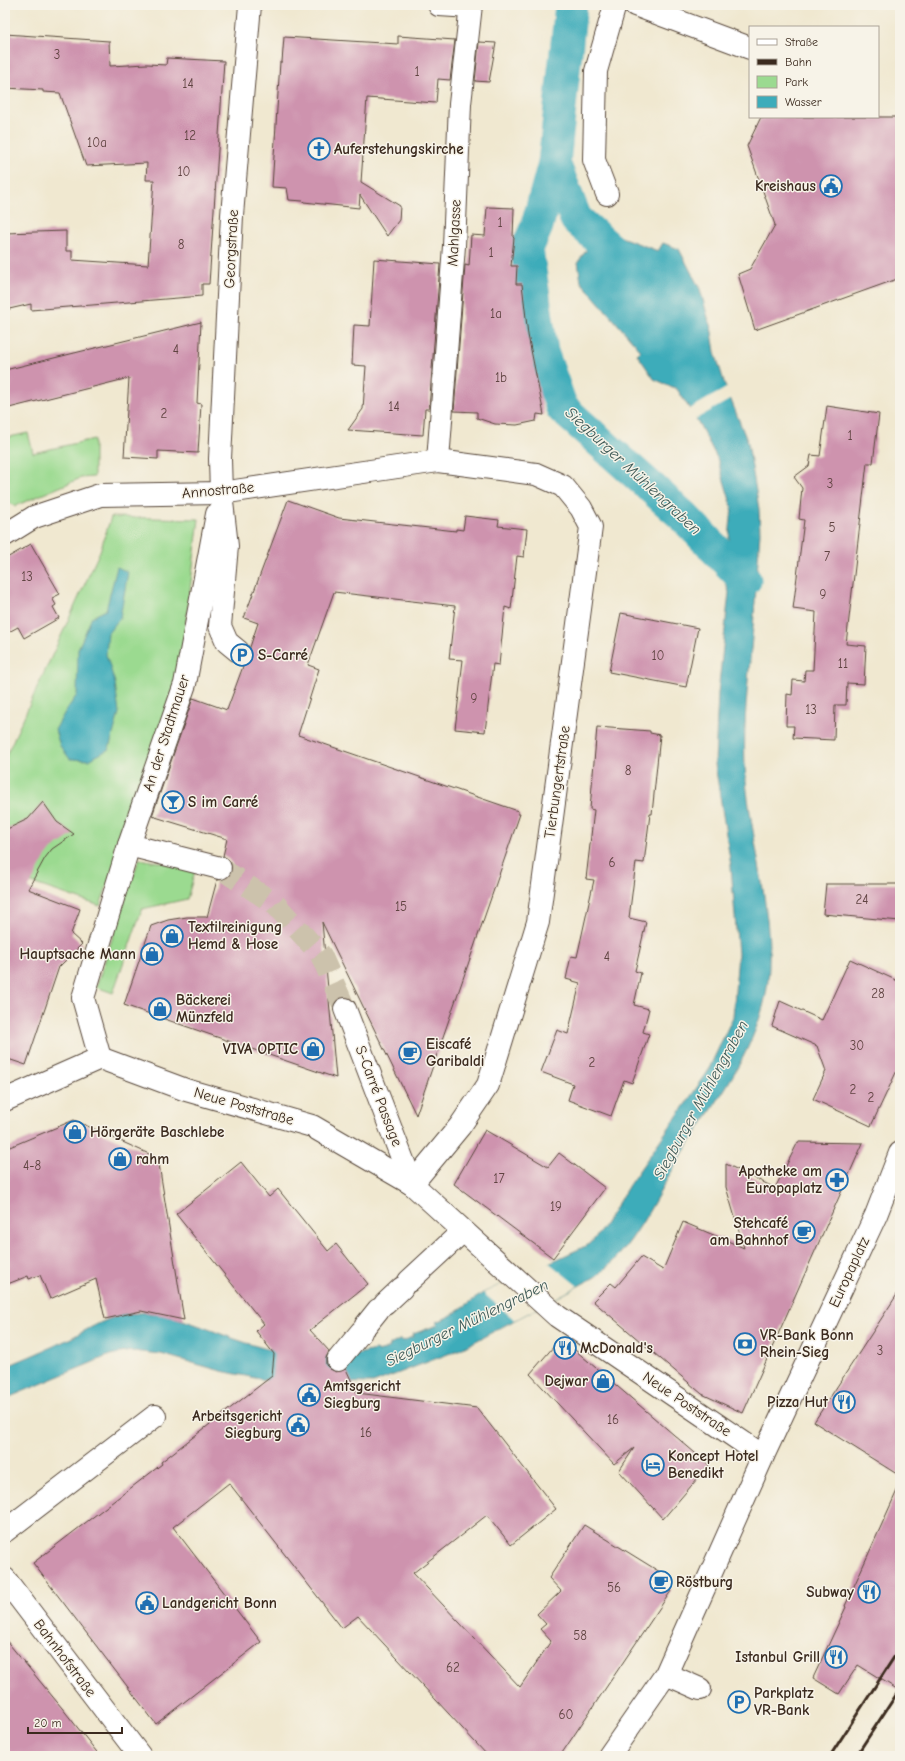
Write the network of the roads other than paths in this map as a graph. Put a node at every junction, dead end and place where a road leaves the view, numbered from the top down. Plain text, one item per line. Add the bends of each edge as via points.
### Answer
1 (250, 5) edge
2 (439, 5) edge
3 (615, 5) edge
4 (635, 5) edge
5 (470, 6) edge
6 (749, 48) edge
7 (607, 194) dead end
8 (438, 461) junction
9 (221, 493) junction
10 (5, 535) edge
11 (238, 651) dead end
12 (129, 844) junction
13 (220, 868) tunnel mouth
14 (345, 1009) tunnel mouth
15 (100, 1058) junction
16 (5, 1100) edge
17 (900, 1153) edge
18 (412, 1184) junction
19 (463, 1231) junction
20 (338, 1360) dead end
21 (155, 1416) dead end
22 (763, 1456) junction
23 (5, 1531) edge
24 (5, 1579) edge
25 (666, 1674) junction
26 (700, 1689) dead end
27 (140, 1756) edge
28 (609, 1756) edge

1 - 9 street, Georgstraße via 232,215 220,459
2 - 5 street
3 - 7 street via 596,71 594,160
4 - 6 street
5 - 8 street, Mahlgasse via 460,104 454,246
8 - 9 street, Annostraße
8 - 18 street, Tierbungertstraße via 536,474 562,486 581,508 591,527 538,922 488,1085 460,1126
9 - 10 street, Annostraße via 100,495 34,517
9 - 11 street via 228,546 220,626 227,642
9 - 12 street, An der Stadtmauer via 185,684
12 - 13 street
12 - 15 street, An der Stadtmauer via 83,998
14 - 18 street, S-Carré Passage
15 - 16 street
15 - 18 street, Neue Poststraße via 186,1090 312,1126
17 - 22 street, Europaplatz via 876,1215
18 - 19 street, Neue Poststraße
19 - 20 street via 372,1318
19 - 22 street, Neue Poststraße via 557,1316
21 - 23 street
22 - 25 street, Europaplatz
24 - 27 street, Bahnhofstraße
25 - 26 street
25 - 28 street, Europaplatz

